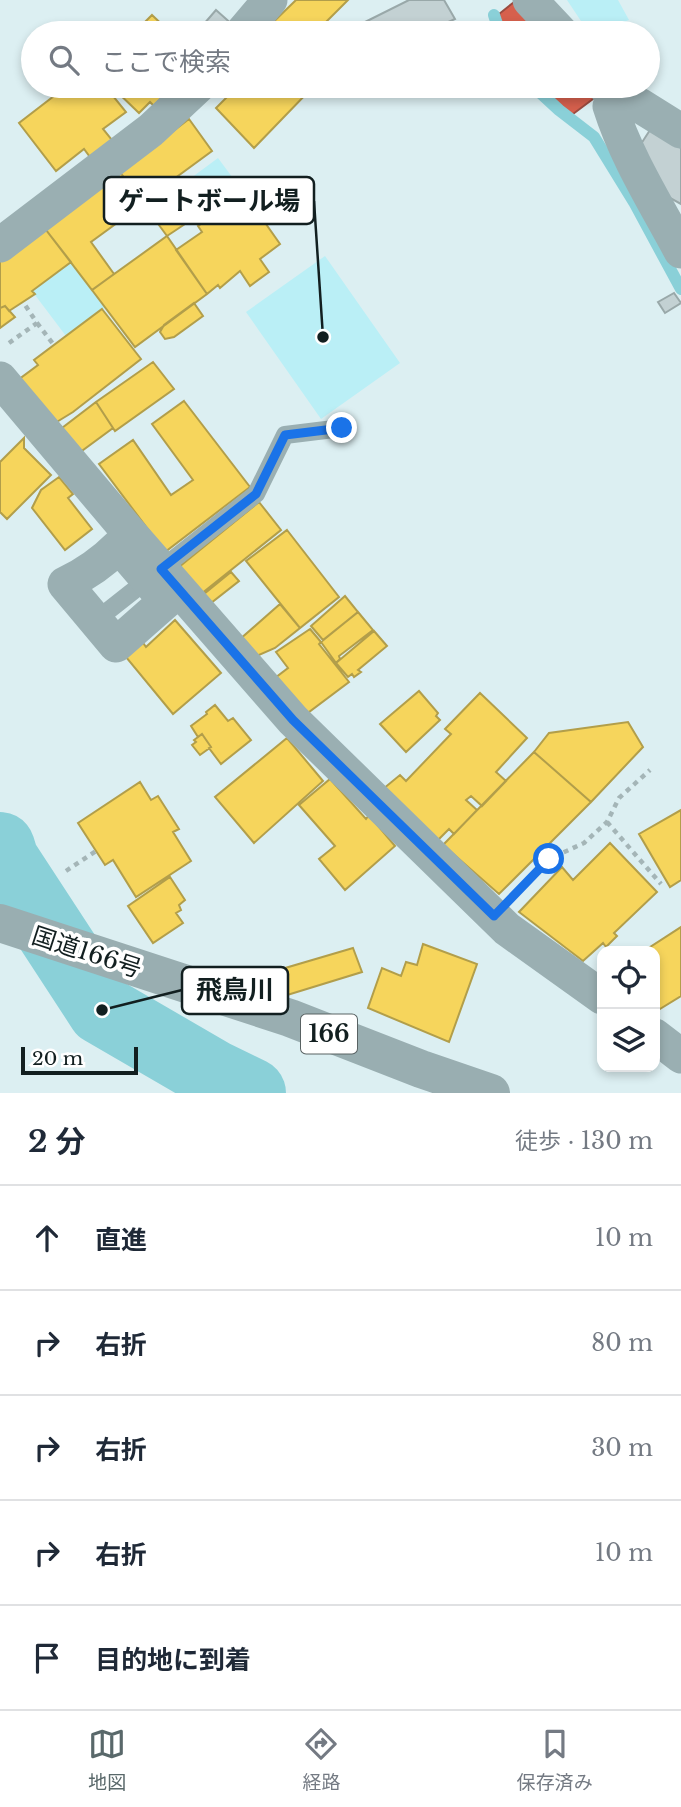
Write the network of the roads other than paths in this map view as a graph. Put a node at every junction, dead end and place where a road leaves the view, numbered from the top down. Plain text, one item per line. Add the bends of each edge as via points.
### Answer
1 (270, 0) edge
2 (530, 0) edge
3 (557, 0) edge
4 (252, 21) edge
5 (550, 21) edge
6 (567, 21) edge
7 (185, 98) edge
8 (609, 98) edge
9 (624, 98) edge
10 (681, 131) edge
11 (0, 245) edge
12 (681, 251) edge
13 (0, 379) edge
14 (342, 428) dead end
15 (154, 574) junction
16 (104, 614) dead end
17 (0, 923) edge
18 (597, 993) edge
19 (660, 1041) edge
20 (681, 1056) edge
21 (491, 1093) edge

1 - 4 street
2 - 5 street
3 - 6 street
7 - 11 street via 151,130
8 - 12 street via 632,160
9 - 10 street
13 - 15 street
14 - 15 lane via 285,435 256,494
15 - 16 lane
15 - 18 street via 293,720 507,929
17 - 21 highway, 国道166号 / 166 via 290,1018
19 - 20 street

